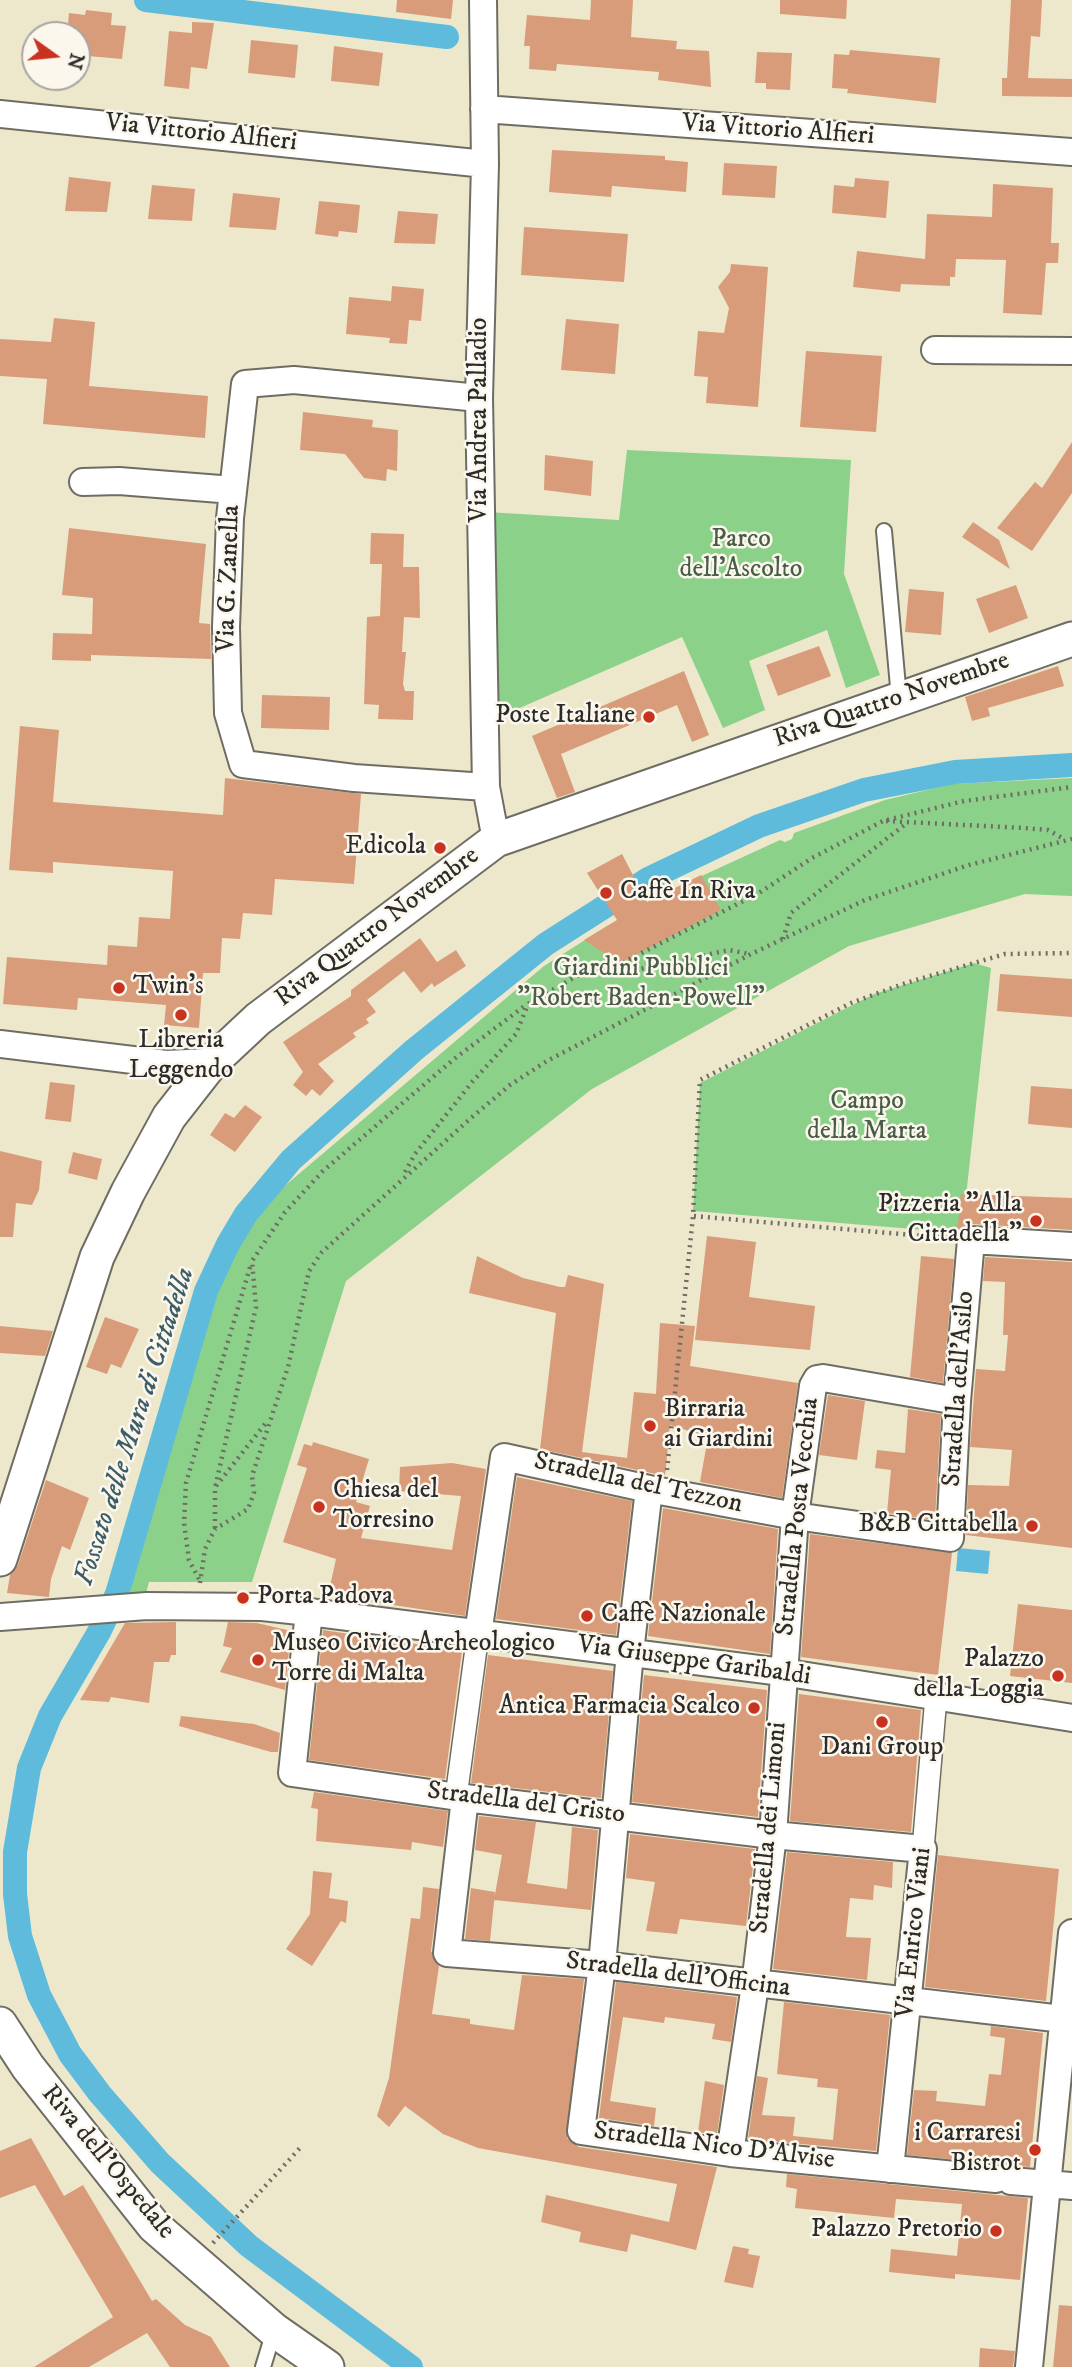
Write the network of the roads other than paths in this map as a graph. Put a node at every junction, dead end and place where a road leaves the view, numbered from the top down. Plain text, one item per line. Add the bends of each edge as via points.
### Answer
1 (483, 0) edge
2 (484, 109) junction
3 (0, 114) edge
4 (1072, 152) edge
5 (485, 164) junction
6 (935, 350) dead end
7 (1072, 351) edge
8 (479, 398) junction
9 (83, 482) dead end
10 (233, 490) junction
11 (884, 531) dead end
12 (1072, 639) edge
13 (899, 698) junction
14 (486, 787) junction
15 (496, 840) junction
16 (0, 1044) edge
17 (212, 1062) junction
18 (1072, 1246) edge
19 (957, 1401) junction
20 (657, 1490) junction
21 (795, 1516) junction
22 (950, 1538) joint
23 (0, 1559) edge
24 (309, 1612) junction
25 (0, 1617) edge
26 (478, 1634) junction
27 (630, 1652) junction
28 (782, 1672) junction
29 (936, 1698) junction
30 (1072, 1718) edge
31 (460, 1797) junction
32 (616, 1815) junction
33 (773, 1835) junction
34 (923, 1849) junction
35 (1072, 1933) edge
36 (602, 1965) junction
37 (755, 1985) junction
38 (908, 2001) junction
39 (1068, 2019) edge
40 (0, 2024) edge
41 (14, 2062) edge
42 (730, 2153) junction
43 (890, 2169) junction
44 (1059, 2185) edge
45 (274, 2330) junction
46 (263, 2367) edge
47 (327, 2367) edge
48 (1029, 2367) edge

1 - 2 street, Via Andrea Palladio
2 - 4 street, Via Vittorio Alfieri
2 - 5 street, Via Andrea Palladio
3 - 5 street, Via Vittorio Alfieri
5 - 8 street, Via Andrea Palladio
6 - 7 street
8 - 10 street, Via G. Zanella via 294,380 246,384
8 - 14 street, Via Andrea Palladio
9 - 10 street
10 - 14 street, Via G. Zanella via 226,626 228,713 243,764
11 - 13 lane
12 - 13 street, Riva Quattro Novembre
13 - 15 street, Riva Quattro Novembre
14 - 15 street, Via Andrea Palladio
15 - 17 street, Riva Quattro Novembre via 318,971
16 - 17 street via 166,1064
17 - 23 street, Riva Quattro Novembre via 169,1117 97,1257
18 - 19 street, Stradella dell'Asilo via 971,1243
19 - 21 street, Stradella Posta Vecchia via 817,1379
19 - 22 street, Stradella dell'Asilo
20 - 21 street, Stradella del Tezzon
20 - 26 street, Stradella del Tezzon via 504,1457
20 - 27 street, Stradella Nico D'Alvise
21 - 22 street, Stradella del Tezzon
21 - 28 street, Stradella Posta Vecchia
24 - 25 street, Via Giuseppe Garibaldi via 147,1606
24 - 26 street, Via Giuseppe Garibaldi
24 - 31 street, Stradella del Cristo via 292,1773
26 - 27 street, Via Giuseppe Garibaldi
26 - 31 street
27 - 28 street, Via Giuseppe Garibaldi
27 - 32 street, Stradella Nico D'Alvise
28 - 29 street, Via Giuseppe Garibaldi
28 - 33 street, Stradella dei Limoni
29 - 30 street, Via Giuseppe Garibaldi
29 - 34 street, Via Enrico Viani
31 - 32 street, Stradella del Cristo
31 - 36 street, Stradella dell'Officina via 447,1953
32 - 33 street, Stradella del Cristo
32 - 36 street, Stradella Nico D'Alvise
33 - 34 street, Stradella del Cristo
33 - 37 street, Stradella dei Limoni
34 - 38 street, Via Enrico Viani
35 - 39 street
36 - 37 street, Stradella dell'Officina
36 - 42 street, Stradella Nico D'Alvise via 581,2131
37 - 38 street, Stradella dell'Officina
37 - 42 street, Stradella dei Limoni
38 - 39 street, Stradella dell'Officina
38 - 43 street, Via Enrico Viani
39 - 44 street
40 - 41 street, Riva dell'Ospedale
41 - 45 street, Riva dell'Ospedale via 154,2226
42 - 43 street, Stradella Nico D'Alvise
43 - 44 street, Stradella Nico D'Alvise
44 - 48 street
45 - 46 lane
45 - 47 street, Riva dell'Ospedale

